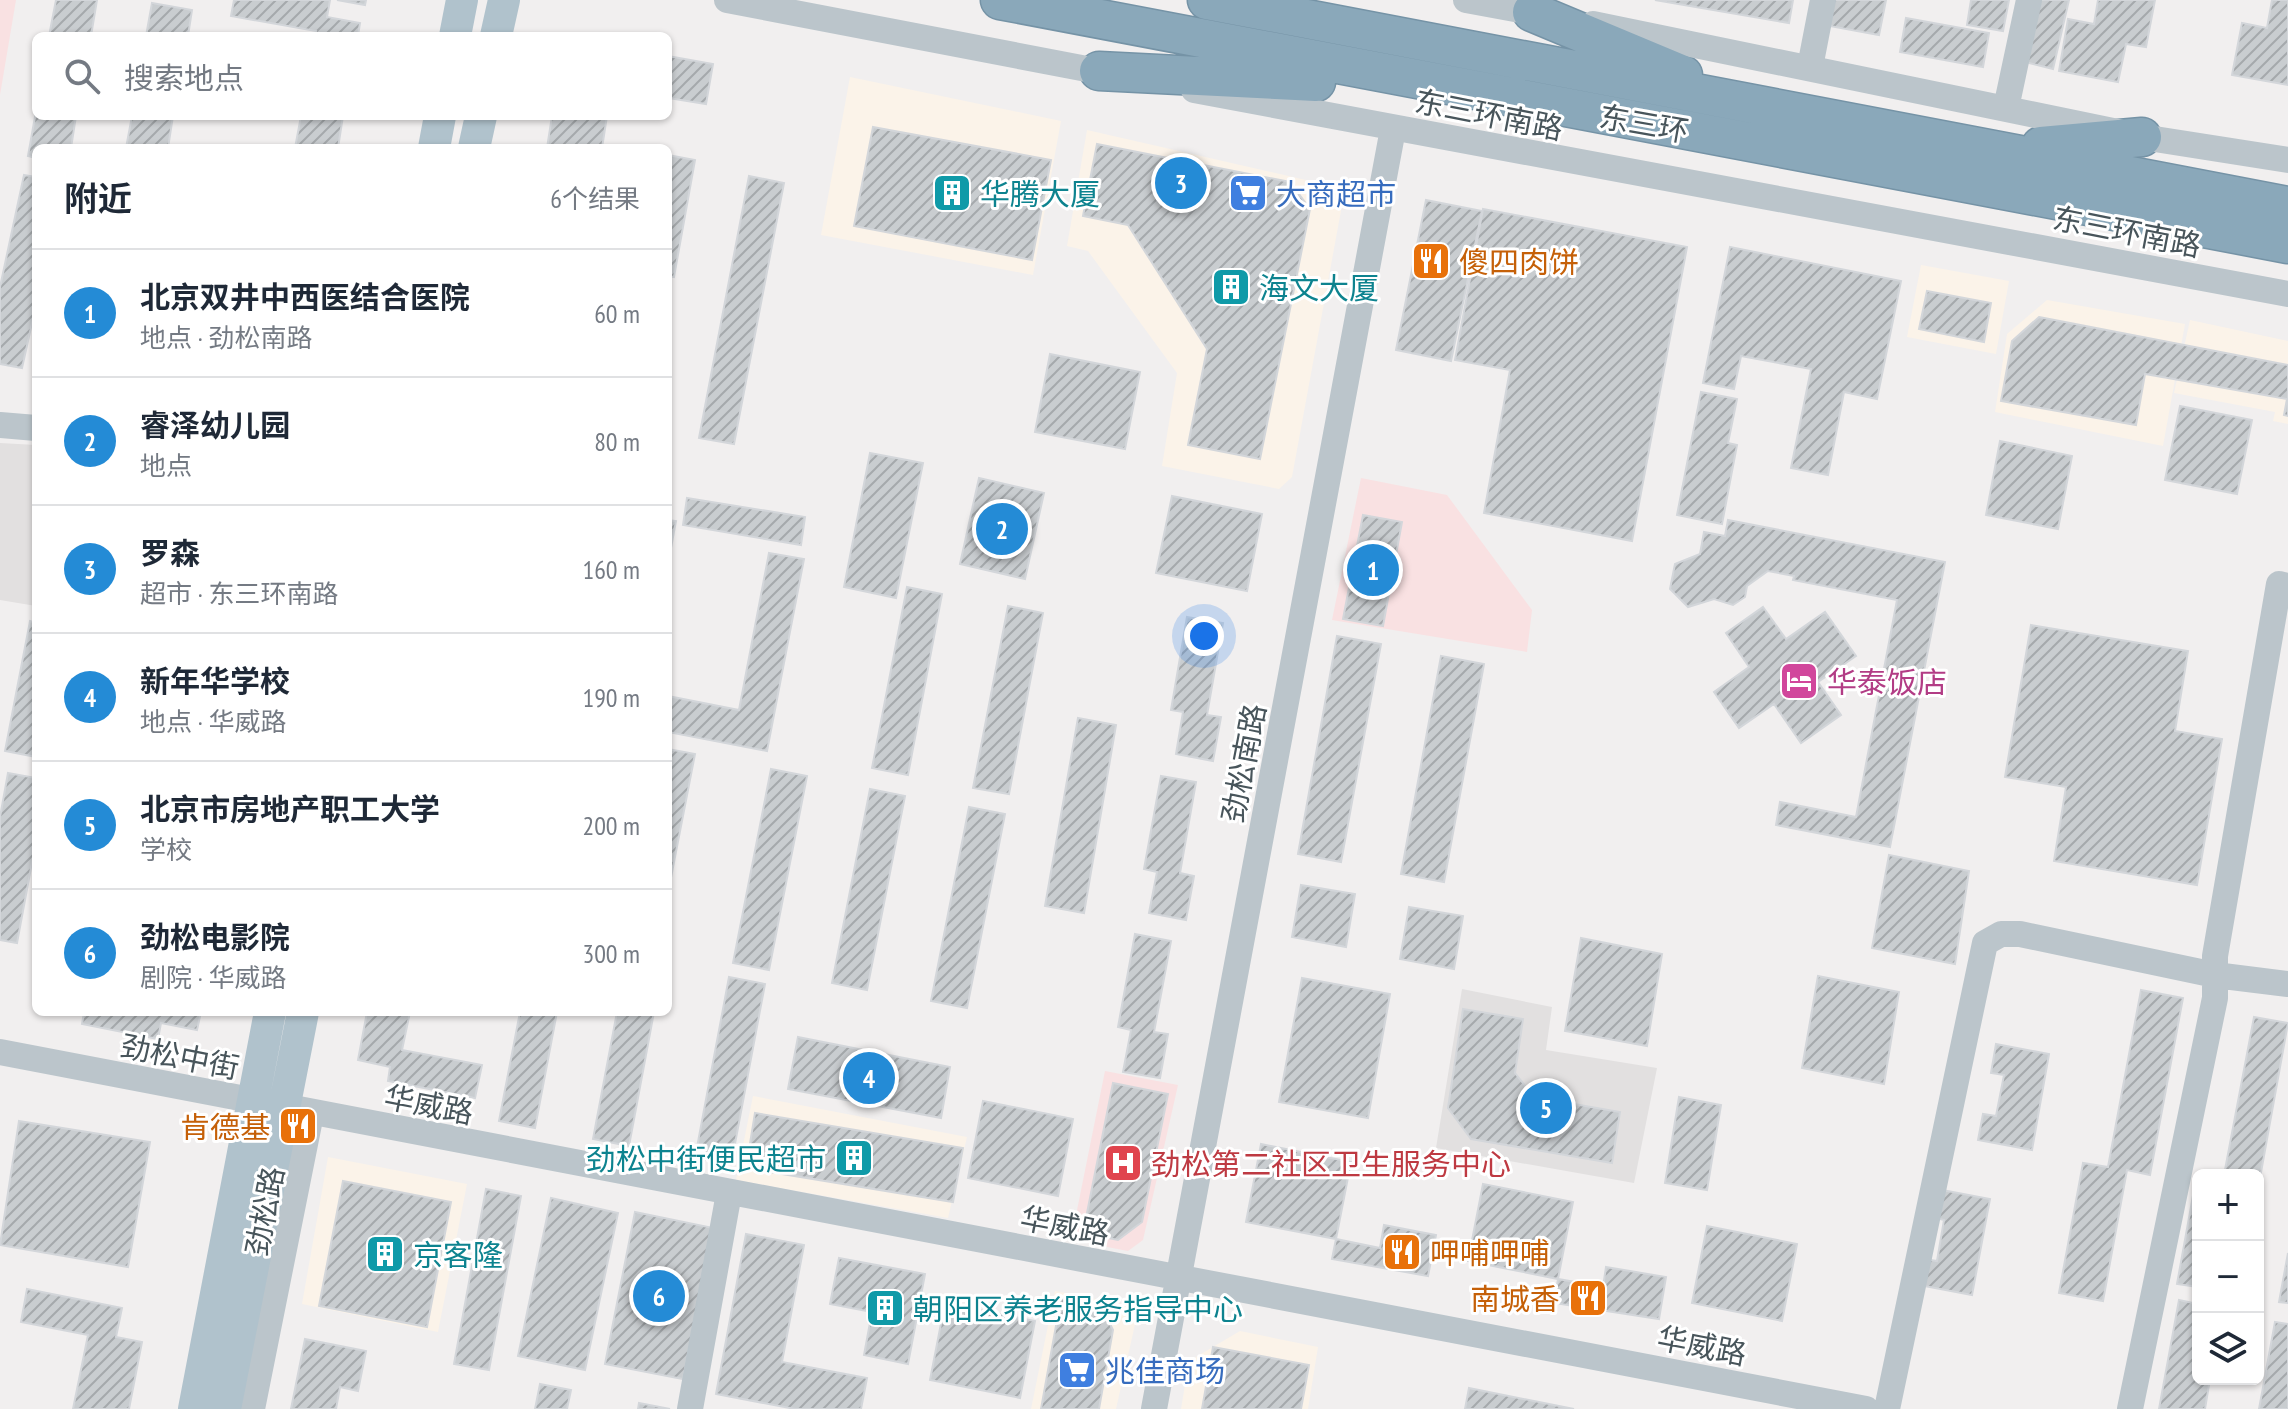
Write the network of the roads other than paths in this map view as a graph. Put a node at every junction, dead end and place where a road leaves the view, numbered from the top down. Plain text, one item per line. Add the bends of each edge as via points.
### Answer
1 (462, 0) edge
2 (504, 0) edge
3 (727, 0) edge
4 (1000, 0) edge
5 (1207, 0) edge
6 (1466, 0) edge
7 (1823, 0) edge
8 (2029, 0) edge
9 (1532, 12) junction
10 (456, 32) edge
11 (497, 32) edge
12 (1810, 67) junction
13 (1099, 71) junction
14 (1445, 88) junction
15 (1759, 106) junction
16 (2006, 108) junction
17 (439, 120) edge
18 (480, 120) edge
19 (1393, 129) junction
20 (2142, 137) junction
21 (435, 144) edge
22 (475, 144) edge
23 (1997, 151) junction
24 (2288, 160) edge
25 (2288, 206) edge
26 (2288, 244) edge
27 (2288, 294) edge
28 (0, 425) edge
29 (32, 428) edge
30 (2288, 586) edge
31 (2215, 975) junction
32 (2288, 984) edge
33 (269, 1016) edge
34 (303, 1016) edge
35 (0, 1052) edge
36 (252, 1103) junction
37 (297, 1112) junction
38 (729, 1193) junction
39 (1179, 1279) junction
40 (194, 1409) edge
41 (225, 1409) edge
42 (252, 1409) edge
43 (690, 1409) edge
44 (1154, 1409) edge
45 (1866, 1409) edge
46 (1887, 1409) edge
47 (2130, 1409) edge

1 - 10 main road
2 - 11 main road
3 - 13 street, 东三环南路
4 - 14 highway, 东三环
5 - 15 highway, 东三环
6 - 9 street
7 - 12 street
8 - 16 street
9 - 12 street
9 - 15 highway
12 - 16 street
13 - 14 highway
13 - 19 street, 东三环南路
14 - 26 highway, 东三环
15 - 23 highway, 东三环
16 - 20 street
17 - 21 main road
18 - 22 main road
19 - 27 street, 东三环南路
19 - 39 street, 劲松南路
20 - 23 highway
20 - 24 street
23 - 25 highway, 东三环
28 - 29 street
30 - 31 street via 2279,584
31 - 32 street
31 - 46 street via 2020,934 2001,934 1985,943
31 - 47 street via 2215,998
33 - 36 main road, 劲松路
34 - 37 main road, 劲松路
35 - 36 street, 劲松中街
36 - 37 street, 华威路
36 - 40 main road, 劲松路
37 - 38 street, 华威路
37 - 41 main road, 劲松路
37 - 42 street
38 - 39 street, 华威路
38 - 43 street
39 - 44 street, 劲松南路
39 - 45 street, 华威路

